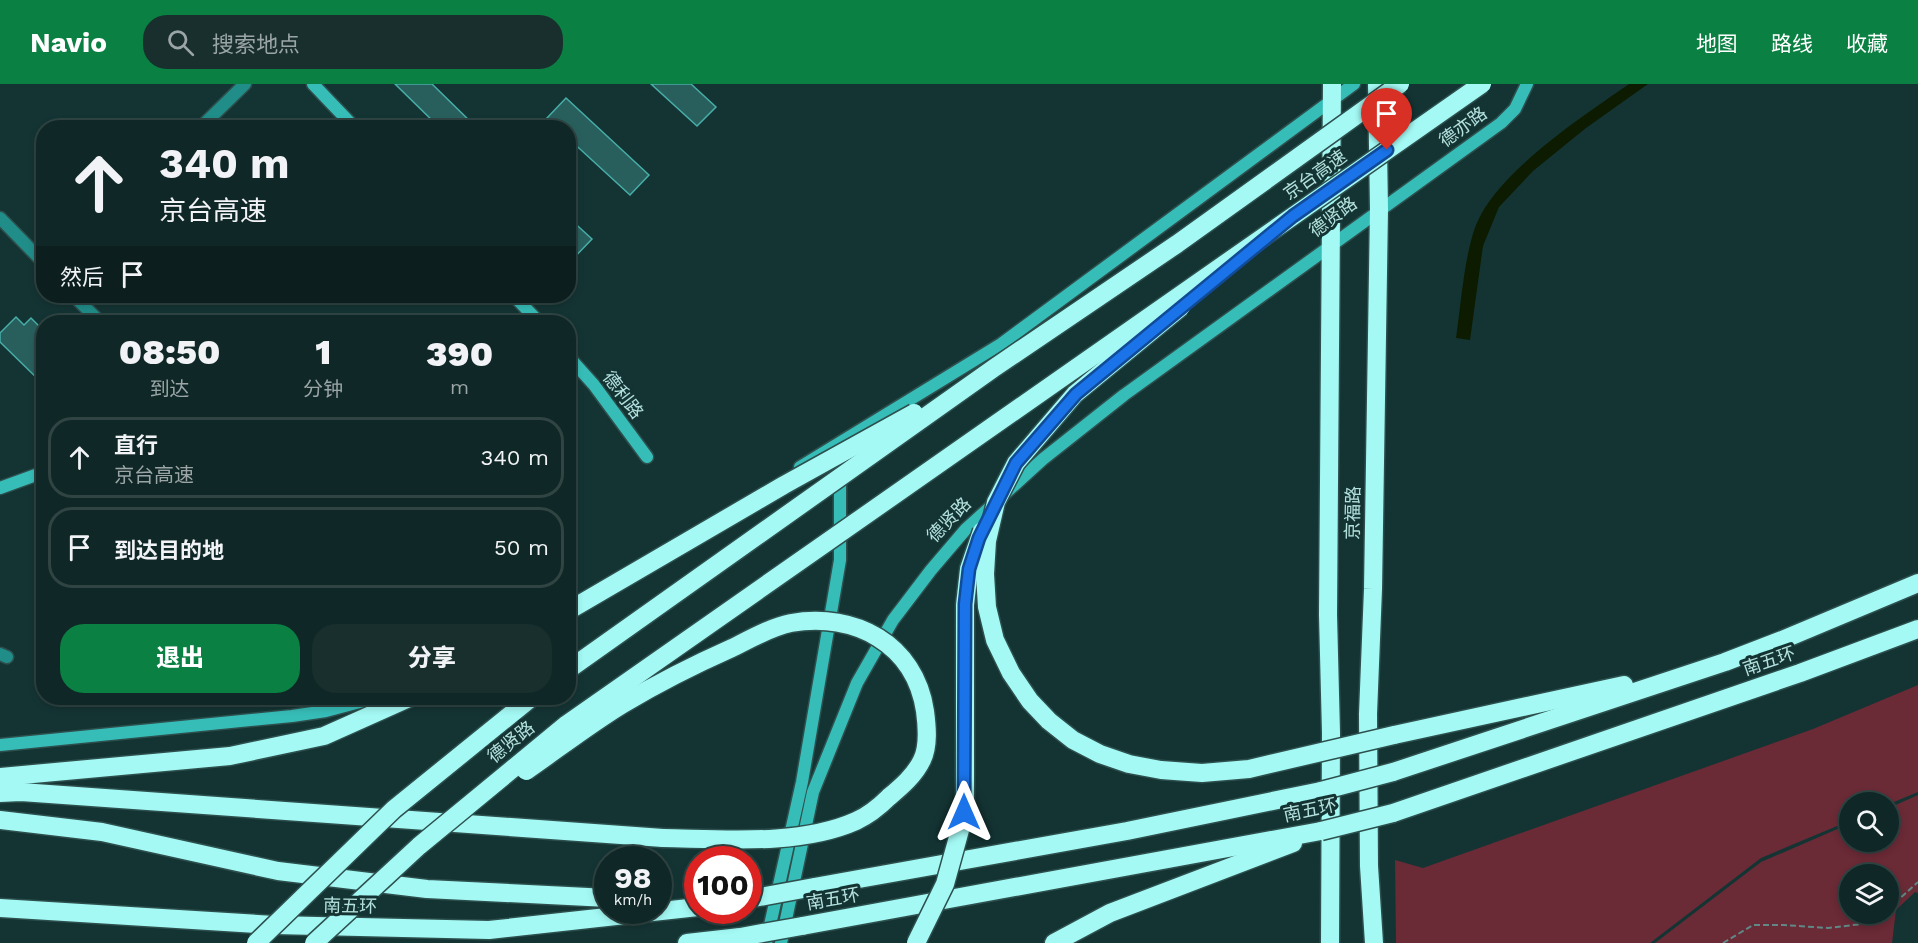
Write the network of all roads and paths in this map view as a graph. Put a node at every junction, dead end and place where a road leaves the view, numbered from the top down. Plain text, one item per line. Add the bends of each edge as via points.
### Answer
1 (245, 84) edge
2 (313, 84) edge
3 (1354, 84) edge
4 (1377, 84) edge
5 (1400, 84) edge
6 (1482, 84) edge
7 (1527, 84) edge
8 (1332, 92) edge
9 (208, 120) edge
10 (347, 120) edge
11 (1379, 209) junction
12 (1293, 216) junction
13 (0, 218) edge
14 (1331, 244) junction
15 (36, 255) edge
16 (1202, 280) joint
17 (81, 303) edge
18 (521, 303) edge
19 (92, 315) edge
20 (532, 315) edge
21 (576, 365) edge
22 (994, 368) junction
23 (840, 442) junction
24 (647, 457) dead end
25 (36, 475) edge
26 (0, 488) edge
27 (996, 502) junction
28 (1918, 583) edge
29 (576, 599) edge
30 (576, 606) edge
31 (1918, 629) edge
32 (1725, 662) junction
33 (576, 664) edge
34 (349, 705) edge
35 (393, 705) edge
36 (522, 705) edge
37 (0, 745) edge
38 (0, 777) edge
39 (0, 793) edge
40 (0, 820) edge
41 (1320, 831) junction
42 (419, 846) junction
43 (1918, 882) edge
44 (762, 896) edge
45 (594, 897) edge
46 (1899, 899) edge
47 (684, 907) edge
48 (0, 908) edge
49 (1862, 924) edge
50 (256, 943) edge
51 (314, 943) edge
52 (687, 943) edge
53 (766, 943) edge
54 (781, 943) edge
55 (916, 943) edge
56 (1054, 943) edge
57 (1330, 943) edge
58 (1374, 943) edge
59 (1723, 943) edge

1 - 9 street
2 - 10 street
3 - 8 street
4 - 11 highway, 京福路
5 - 22 highway, 京台高速, bridge via 1177,244
6 - 12 highway, 京台高速, bridge
7 - 11 street, 德亦路 via 1515,109 1501,123
8 - 14 highway, 京福路
8 - 23 street via 1001,344
11 - 14 street, 德贤路
11 - 58 highway, 京福路 via 1368,714
12 - 16 highway, 京台高速, bridge
12 - 27 highway, bridge via 1076,394 1016,463
13 - 15 street
14 - 54 street, 德贤路 via 1043,459 966,529 931,570 888,629 857,682 831,744 813,792
14 - 57 highway, 京福路
16 - 42 highway, 德贤路, bridge via 567,724
17 - 19 street
18 - 20 street
21 - 24 street, 德利路
22 - 30 highway, bridge
22 - 33 highway, bridge
23 - 29 street
23 - 53 street via 840,560 802,782
25 - 26 street
27 - 32 highway, bridge via 987,541 987,607 995,640 1011,674 1030,701 1073,740 1129,764 1202,773 1249,769
27 - 55 highway, bridge via 969,569 965,604 964,812 945,884
28 - 32 highway, 南五环
31 - 41 highway, 南五环, bridge via 1393,813
32 - 44 highway, 南五环, bridge via 1393,772 1321,791 1126,831
34 - 37 street via 292,716
35 - 38 highway via 324,736 230,756
36 - 50 highway, 德贤路, bridge via 394,809
39 - 42 highway, bridge via 33,793 663,838 744,840 816,834 857,820 885,801 906,783 923,760 928,730 916,678 904,659 869,632 816,620 788,624 718,654 624,704
40 - 45 highway via 102,832 278,871 428,889
41 - 52 highway, 南五环, bridge via 740,937
41 - 56 highway via 1110,913
42 - 51 highway, 德贤路, bridge
43 - 46 path
47 - 48 highway, 南五环 via 489,930 274,925
49 - 59 path via 1828,928 1753,925

